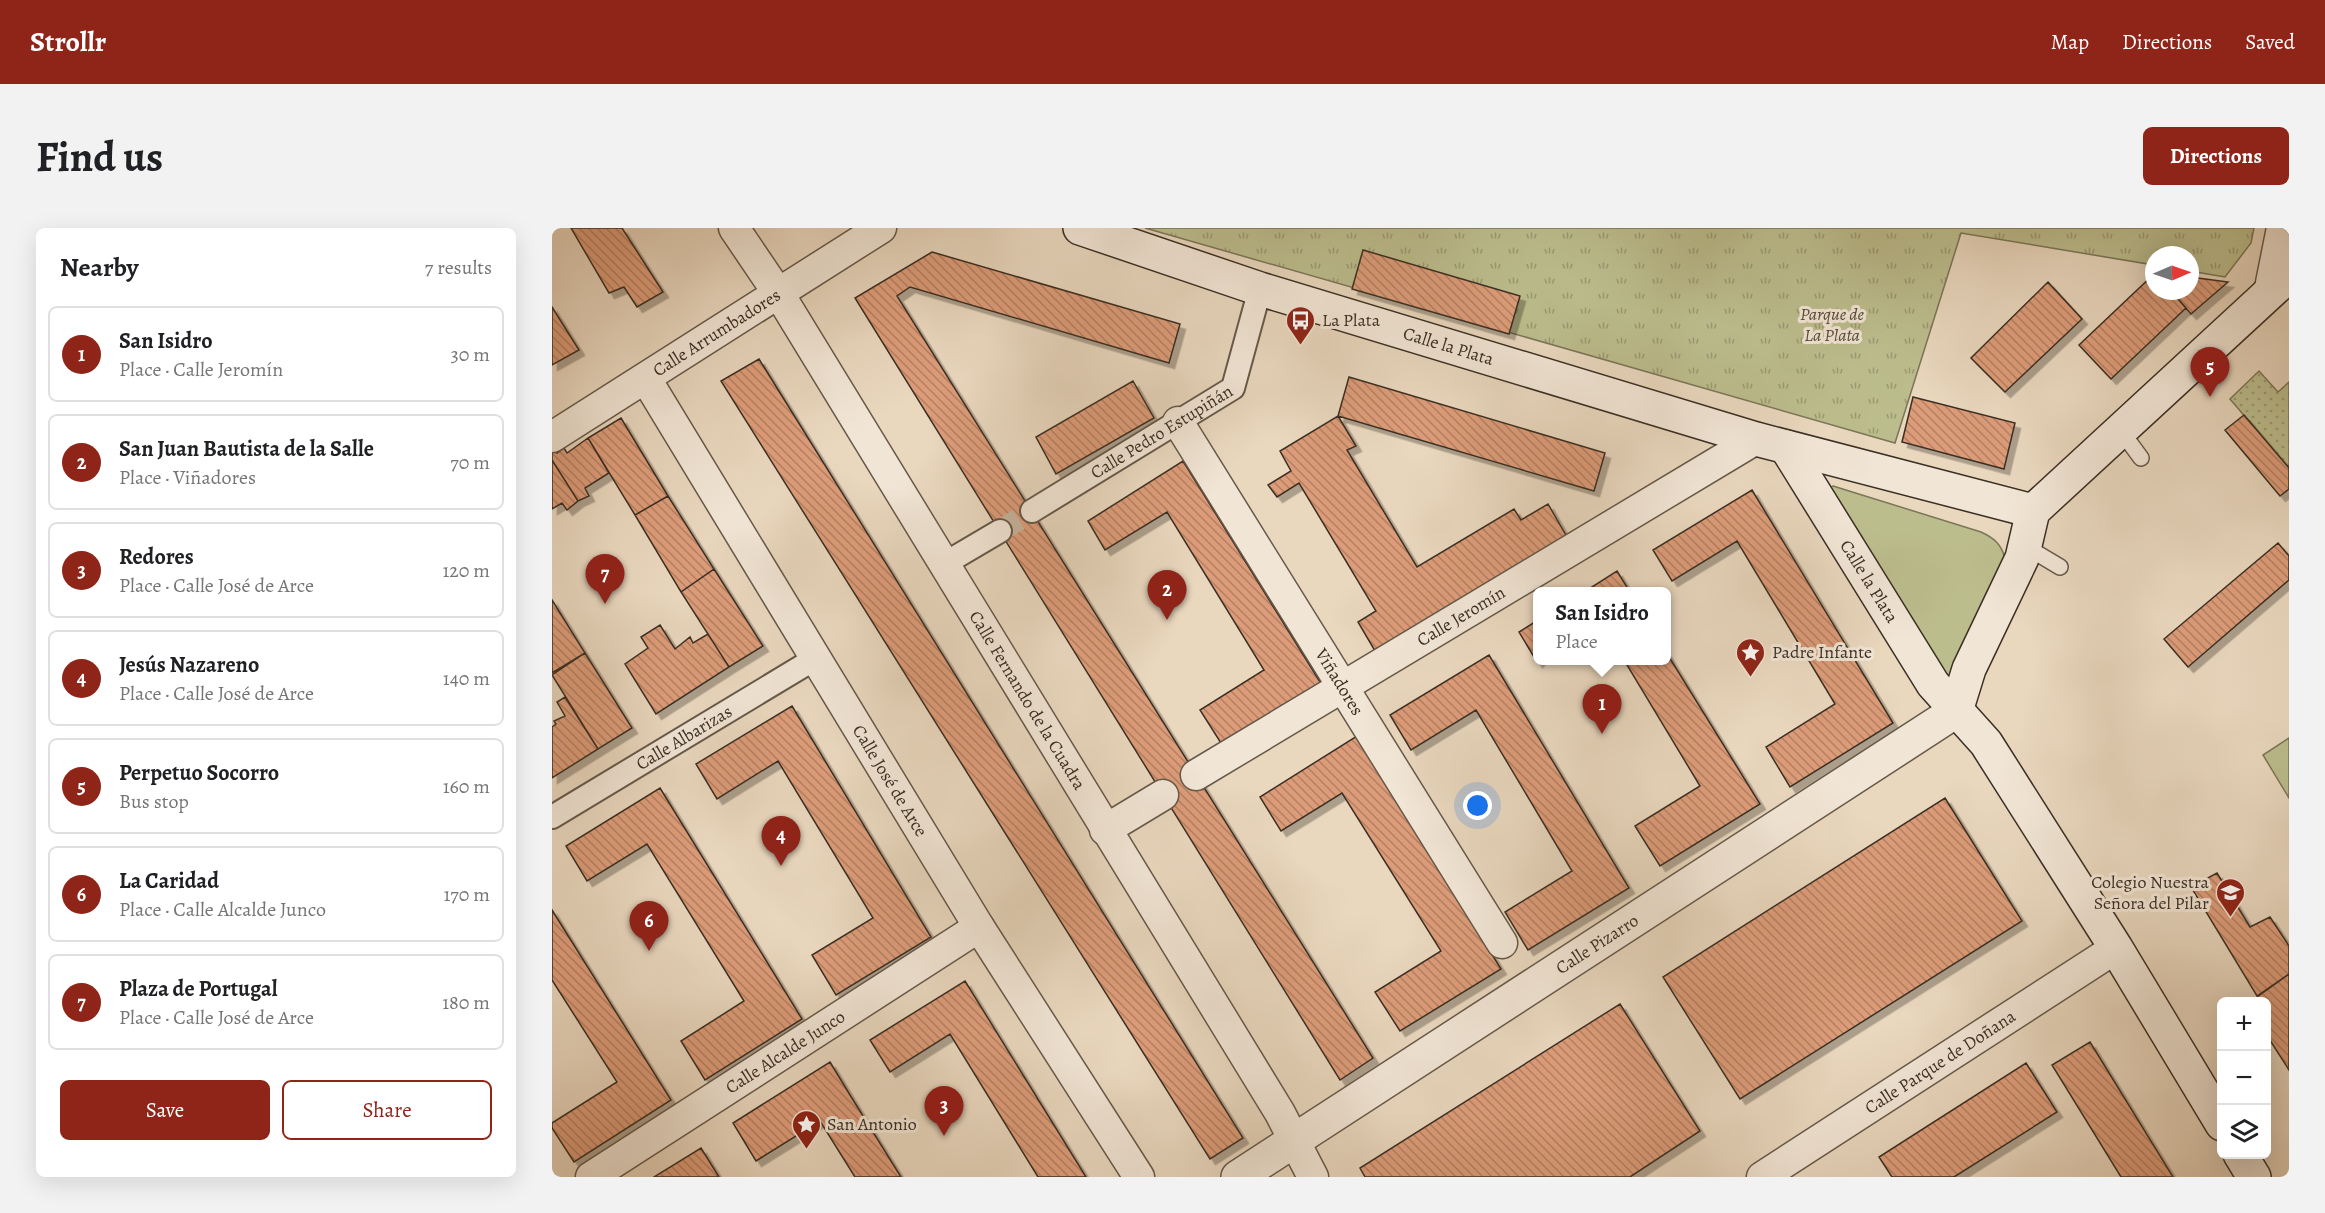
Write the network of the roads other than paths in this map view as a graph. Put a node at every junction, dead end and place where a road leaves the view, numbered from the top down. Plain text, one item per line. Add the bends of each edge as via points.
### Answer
1 (734, 228) edge
2 (881, 228) edge
3 (1080, 228) edge
4 (2282, 228) edge
5 (2279, 284) edge
6 (1260, 289) junction
7 (778, 294) junction
8 (646, 379) junction
9 (1178, 422) junction
10 (2120, 428) junction
11 (552, 437) edge
12 (1771, 443) junction
13 (2141, 458) dead end
14 (1032, 511) tunnel mouth
15 (2032, 511) junction
16 (999, 531) tunnel mouth
17 (2025, 546) junction
18 (944, 564) junction
19 (2060, 567) dead end
20 (816, 658) junction
21 (1343, 687) junction
22 (1956, 711) junction
23 (1196, 775) dead end
24 (1163, 795) dead end
25 (552, 818) edge
26 (1105, 830) junction
27 (980, 927) junction
28 (1502, 943) dead end
29 (2116, 948) junction
30 (2217, 1116) edge
31 (1295, 1141) junction
32 (2242, 1159) edge
33 (591, 1177) edge
34 (1138, 1177) edge
35 (1238, 1177) edge
36 (1313, 1177) edge
37 (1762, 1177) edge
38 (2253, 1177) edge

1 - 7 street, Calle Fernando de la Cuadra
2 - 7 street, Calle Arrumbadores
3 - 6 main road, Calle la Plata
4 - 5 street
5 - 10 main road
6 - 9 street, Calle Pedro Estupiñán via 1233,388
6 - 12 main road, Calle la Plata
7 - 8 street, Calle Arrumbadores
7 - 18 street, Calle Fernando de la Cuadra
8 - 11 street, Calle Arrumbadores
8 - 20 street, Calle José de Arce
9 - 14 street, Calle Pedro Estupiñán
9 - 21 street, Viñadores
10 - 13 lane
10 - 15 main road
12 - 15 main road, Calle la Plata
12 - 21 street, Calle Jeromín
12 - 22 main road, Calle la Plata via 1933,684
15 - 17 main road
16 - 18 street
17 - 19 lane
17 - 22 main road via 1969,669
18 - 26 street, Calle Fernando de la Cuadra
20 - 25 street, Calle Albarizas
20 - 27 street, Calle José de Arce
21 - 23 street, Calle Jeromín
21 - 28 street, Viñadores
22 - 29 main road, Calle la Plata via 1986,743
22 - 31 main road, Calle Pizarro
24 - 26 street
26 - 31 street, Calle Fernando de la Cuadra
27 - 33 street, Calle Alcalde Junco
27 - 34 street, Calle José de Arce
29 - 30 main road, Calle la Plata
29 - 37 street, Calle Parque de Doñana
31 - 35 main road, Calle Pizarro
31 - 36 street, Calle Fernando de la Cuadra
32 - 38 main road

